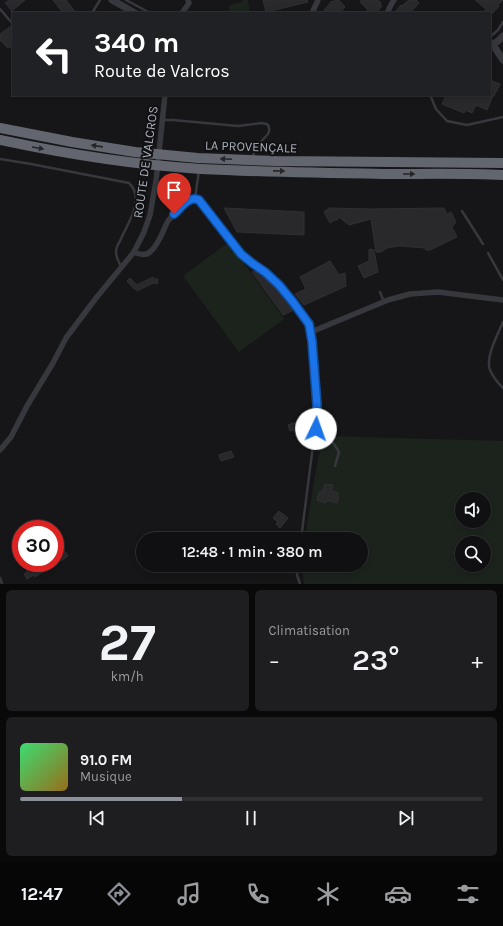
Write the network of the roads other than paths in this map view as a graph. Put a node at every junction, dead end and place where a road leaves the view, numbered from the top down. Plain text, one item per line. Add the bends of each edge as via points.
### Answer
1 (100, 0) edge
2 (112, 0) edge
3 (126, 0) edge
4 (188, 0) edge
5 (318, 0) edge
6 (391, 1) edge
7 (0, 9) edge
8 (93, 12) edge
9 (133, 12) edge
10 (148, 12) edge
11 (183, 12) edge
12 (312, 12) edge
13 (387, 12) edge
14 (503, 22) edge
15 (12, 23) edge
16 (491, 36) edge
17 (503, 36) edge
18 (491, 45) edge
19 (503, 60) edge
20 (165, 96) edge
21 (430, 96) edge
22 (503, 117) edge
23 (162, 120) junction
24 (0, 128) edge
25 (0, 140) edge
26 (503, 158) edge
27 (0, 159) edge
28 (252, 160) junction
29 (276, 161) junction
30 (503, 163) edge
31 (199, 169) junction
32 (503, 175) edge
33 (195, 198) junction
34 (462, 211) dead end
35 (482, 244) dead end
36 (134, 252) junction
37 (488, 253) dead end
38 (122, 268) junction
39 (503, 280) edge
40 (380, 292) dead end
41 (503, 300) edge
42 (384, 302) junction
43 (503, 322) edge
44 (311, 332) junction
45 (503, 388) edge
46 (316, 429) junction
47 (0, 450) edge
48 (335, 466) dead end
49 (302, 532) edge
50 (297, 572) edge
51 (0, 578) edge
52 (2, 584) edge
53 (300, 584) edge

1 - 8 lane
2 - 9 street
3 - 10 lane
4 - 11 street
5 - 12 street
6 - 13 street
7 - 15 lane
14 - 16 lane
17 - 18 street
18 - 19 street
20 - 23 street, ROUTE DE VALCROS
21 - 22 lane via 446,121 467,125
23 - 28 lane via 238,126 267,124 269,132 255,148
23 - 36 street, ROUTE DE VALCROS via 152,204 147,224
28 -> 24 highway, LA PROVENÇALE via 135,152
25 -> 31 highway, LA PROVENÇALE via 118,161
26 - 29 highway
27 - 38 lane via 129,183 135,191 135,204 130,222 115,251
28 - 29 highway, LA PROVENÇALE
29 - 30 highway, LA PROVENÇALE
31 -> 32 highway, LA PROVENÇALE
31 - 33 lane
33 - 36 street via 170,218 149,253
33 - 44 street via 202,203 241,254 279,285 293,302 301,318 309,324
34 - 35 lane
36 - 38 street, ROUTE DE VALCROS
37 - 39 lane
38 - 47 street, ROUTE DE VALCROS via 66,338 11,437
40 - 42 lane
41 - 42 street via 432,292 410,294
42 - 44 street
43 - 45 lane via 488,365 490,372
44 - 46 street via 317,405
46 - 48 lane via 334,444 339,452
46 - 49 lane
50 - 53 lane
51 - 52 lane

